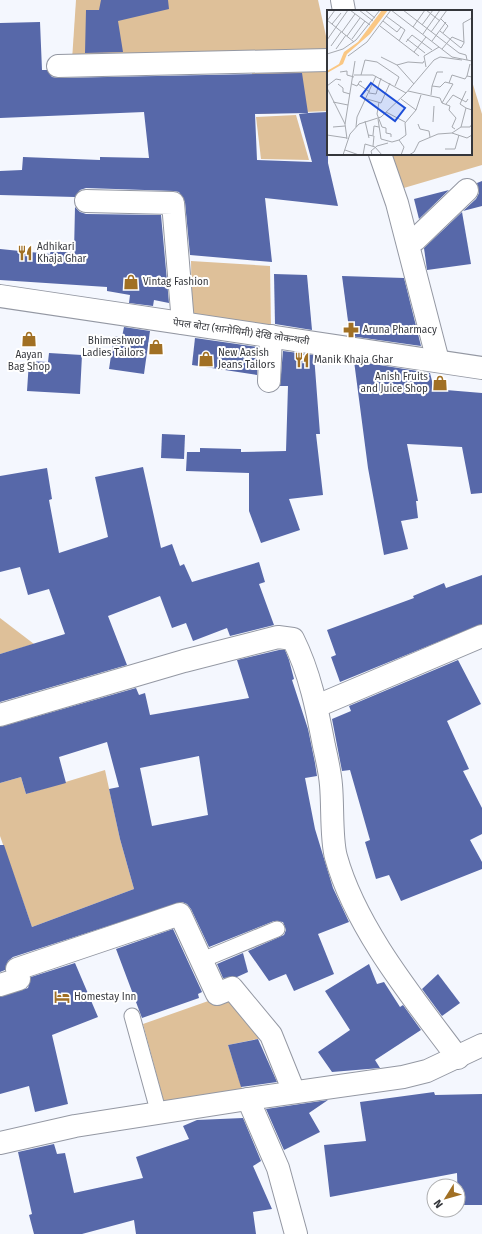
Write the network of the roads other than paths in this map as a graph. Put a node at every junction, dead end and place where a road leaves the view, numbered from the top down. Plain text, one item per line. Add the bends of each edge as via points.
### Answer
1 (342, 0) edge
2 (344, 10) edge
3 (327, 60) edge
4 (58, 66) dead end
5 (380, 155) edge
6 (467, 190) dead end
7 (86, 202) dead end
8 (415, 240) dead end
9 (0, 296) edge
10 (183, 323) junction
11 (270, 336) junction
12 (438, 361) junction
13 (482, 368) edge
14 (269, 381) dead end
15 (482, 636) edge
16 (317, 706) junction
17 (0, 715) edge
18 (277, 929) dead end
19 (202, 960) junction
20 (0, 985) edge
21 (132, 1016) dead end
22 (482, 1045) edge
23 (458, 1058) junction
24 (294, 1092) junction
25 (248, 1099) junction
26 (159, 1114) junction
27 (0, 1143) edge
28 (296, 1234) edge

1 - 2 street
3 - 4 street
5 - 12 street via 397,203
6 - 8 street
7 - 10 street via 173,203
9 - 10 street, पेपल बोटा (सानोथिमी) देखि लोकन्थली
10 - 11 street, पेपल बोटा (सानोथिमी) देखि लोकन्थली
11 - 12 street, पेपल बोटा (सानोथिमी) देखि लोकन्थली
11 - 14 street
12 - 13 street, पेपल बोटा (सानोथिमी) देखि लोकन्थली
15 - 16 street
16 - 17 street via 303,659 293,639 278,637 184,661
16 - 23 street via 331,783 336,856 346,886 366,926 401,981
18 - 19 lane
19 - 20 street via 180,914 17,970 19,979
19 - 24 street via 217,994 232,988 271,1035
21 - 26 lane
22 - 23 street
23 - 24 street via 427,1071 403,1077
24 - 25 street
25 - 26 street
25 - 28 street via 278,1168
26 - 27 street via 75,1126

